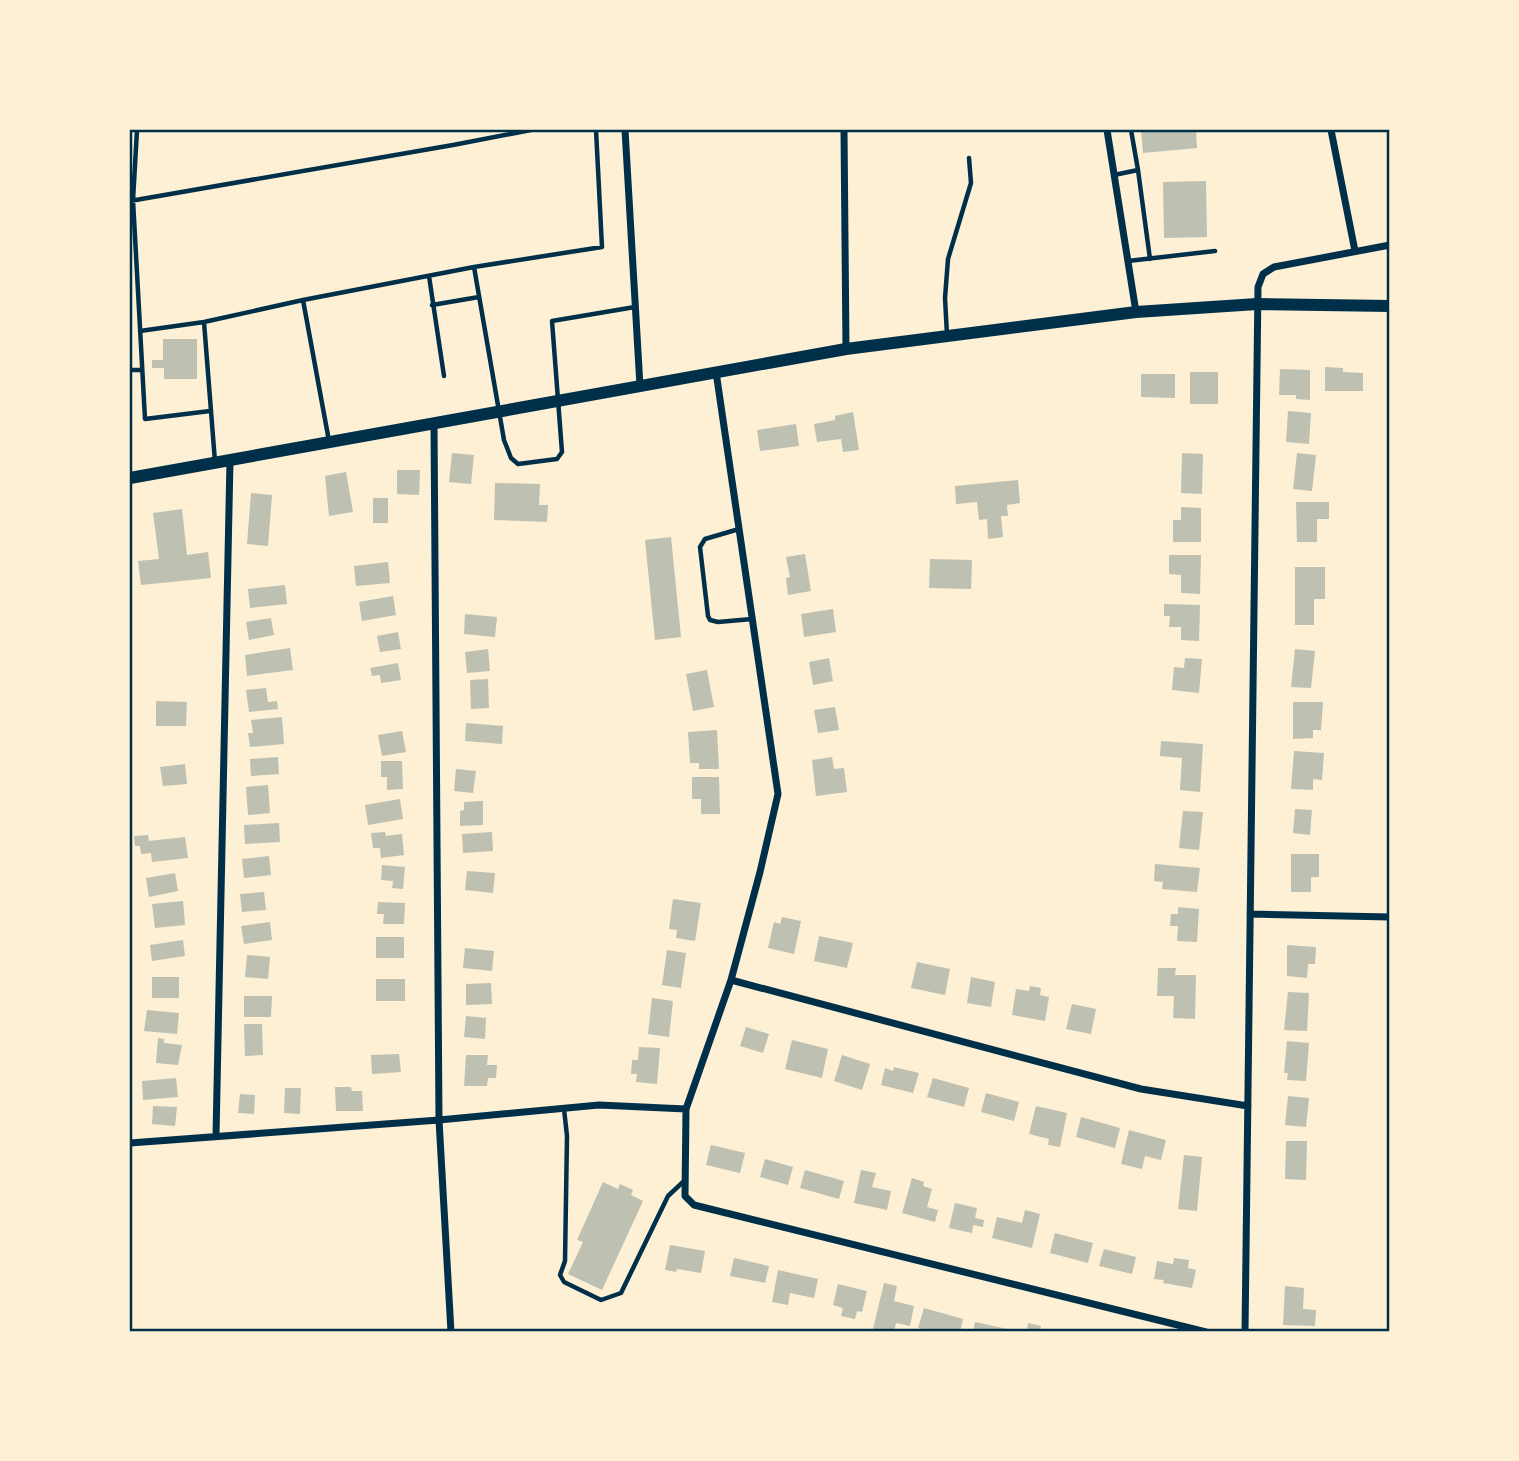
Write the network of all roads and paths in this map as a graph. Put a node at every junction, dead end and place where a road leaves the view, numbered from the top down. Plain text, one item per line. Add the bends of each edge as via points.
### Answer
1 (137, 130) edge
2 (531, 130) edge
3 (596, 130) edge
4 (625, 130) edge
5 (844, 130) edge
6 (1107, 130) edge
7 (1131, 130) edge
8 (1331, 130) edge
9 (969, 158) dead end
10 (1138, 170) junction
11 (1114, 175) junction
12 (131, 201) edge
13 (1390, 244) edge
14 (1215, 251) dead end
15 (1355, 251) junction
16 (1150, 259) junction
17 (1128, 261) junction
18 (474, 267) junction
19 (429, 276) junction
20 (479, 297) junction
21 (303, 300) junction
22 (1257, 304) junction
23 (432, 305) junction
24 (1390, 306) edge
25 (635, 307) junction
26 (1136, 312) junction
27 (204, 322) junction
28 (140, 331) junction
29 (947, 336) junction
30 (846, 349) junction
31 (130, 370) edge
32 (142, 370) junction
33 (716, 371) junction
34 (444, 376) dead end
35 (640, 386) junction
36 (558, 401) junction
37 (210, 411) junction
38 (500, 412) junction
39 (434, 425) junction
40 (329, 443) junction
41 (230, 460) junction
42 (215, 463) junction
43 (130, 478) edge
44 (739, 529) junction
45 (752, 619) junction
46 (1250, 914) junction
47 (1390, 917) edge
48 (731, 980) junction
49 (1248, 1106) junction
50 (564, 1108) junction
51 (686, 1109) junction
52 (439, 1120) junction
53 (216, 1136) junction
54 (130, 1143) edge
55 (683, 1182) junction
56 (451, 1332) edge
57 (1206, 1332) edge
58 (1245, 1332) edge

1 - 12 lane
2 - 12 lane
3 - 18 lane via 602,247
4 - 25 street
5 - 30 street
6 - 11 street
7 - 10 lane
8 - 15 street
9 - 29 lane via 971,183 948,259
10 - 11 lane
10 - 16 lane
11 - 17 street
12 - 28 lane
13 - 15 street
14 - 16 lane
15 - 22 street via 1274,267 1263,274
16 - 17 lane
17 - 26 street
18 - 19 lane
18 - 20 lane
19 - 21 lane
19 - 23 lane
20 - 23 lane
20 - 38 lane
21 - 27 lane
21 - 40 lane
22 - 24 main road
22 - 26 main road
22 - 46 street
23 - 34 lane
25 - 35 street
25 - 36 lane via 552,321
26 - 29 main road
27 - 28 lane
27 - 37 lane
28 - 32 lane
29 - 30 main road
30 - 33 main road
31 - 32 lane
32 - 37 lane via 145,419
33 - 35 main road
33 - 44 street
35 - 36 main road
36 - 38 main road
36 - 38 lane via 562,452 557,459 518,464 503,440
37 - 42 lane
38 - 39 main road
39 - 40 main road
39 - 52 street
40 - 41 main road
41 - 42 main road
41 - 53 street
42 - 43 main road
44 - 45 street
44 - 45 lane via 701,544 706,603 714,622
45 - 48 street via 778,794
46 - 47 street
46 - 49 street
48 - 49 street via 1141,1089
48 - 51 street
49 - 58 street
50 - 51 street
50 - 52 street
50 - 55 lane via 565,1261 560,1275 564,1282 601,1300 621,1293 668,1196
51 - 55 street
52 - 53 street
52 - 56 street
53 - 54 street
55 - 57 street via 685,1196 694,1205

